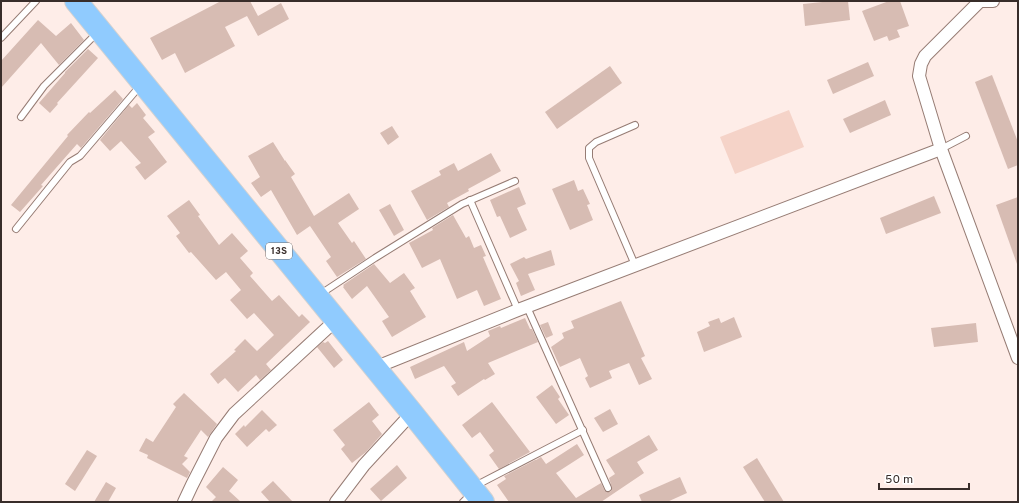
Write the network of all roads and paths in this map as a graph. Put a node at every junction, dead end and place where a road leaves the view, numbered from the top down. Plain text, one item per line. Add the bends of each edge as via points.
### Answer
1 (36, 1) edge
2 (76, 1) edge
3 (980, 1) edge
4 (993, 1) edge
5 (100, 31) junction
6 (1, 38) edge
7 (143, 83) junction
8 (21, 117) dead end
9 (635, 125) dead end
10 (966, 136) dead end
11 (941, 149) junction
12 (515, 181) dead end
13 (470, 200) junction
14 (16, 229) dead end
15 (635, 265) junction
16 (316, 297) junction
17 (523, 308) junction
18 (336, 320) junction
19 (1018, 358) edge
20 (374, 368) junction
21 (412, 413) junction
22 (583, 430) junction
23 (608, 488) dead end
24 (473, 496) edge
25 (184, 502) edge
26 (336, 502) edge

1 - 6 lane
2 - 5 highway, 13S
3 - 4 street
3 - 11 street via 925,56 921,64 919,76
5 - 7 highway, 13S
5 - 8 lane via 44,86
7 - 14 lane via 80,156 70,162
7 - 16 highway, 13S
9 - 15 lane via 596,142 589,148 589,158
10 - 11 lane
11 - 15 street
11 - 19 street
12 - 13 lane
13 - 16 lane
13 - 17 lane
15 - 17 street
16 - 18 highway, 13S
17 - 20 street
17 - 22 lane
18 - 20 highway, 13S
18 - 25 street via 234,414 216,438
20 - 21 highway, 13S
21 - 24 highway, 13S
21 - 26 street via 364,465
22 - 23 lane
22 - 24 lane

